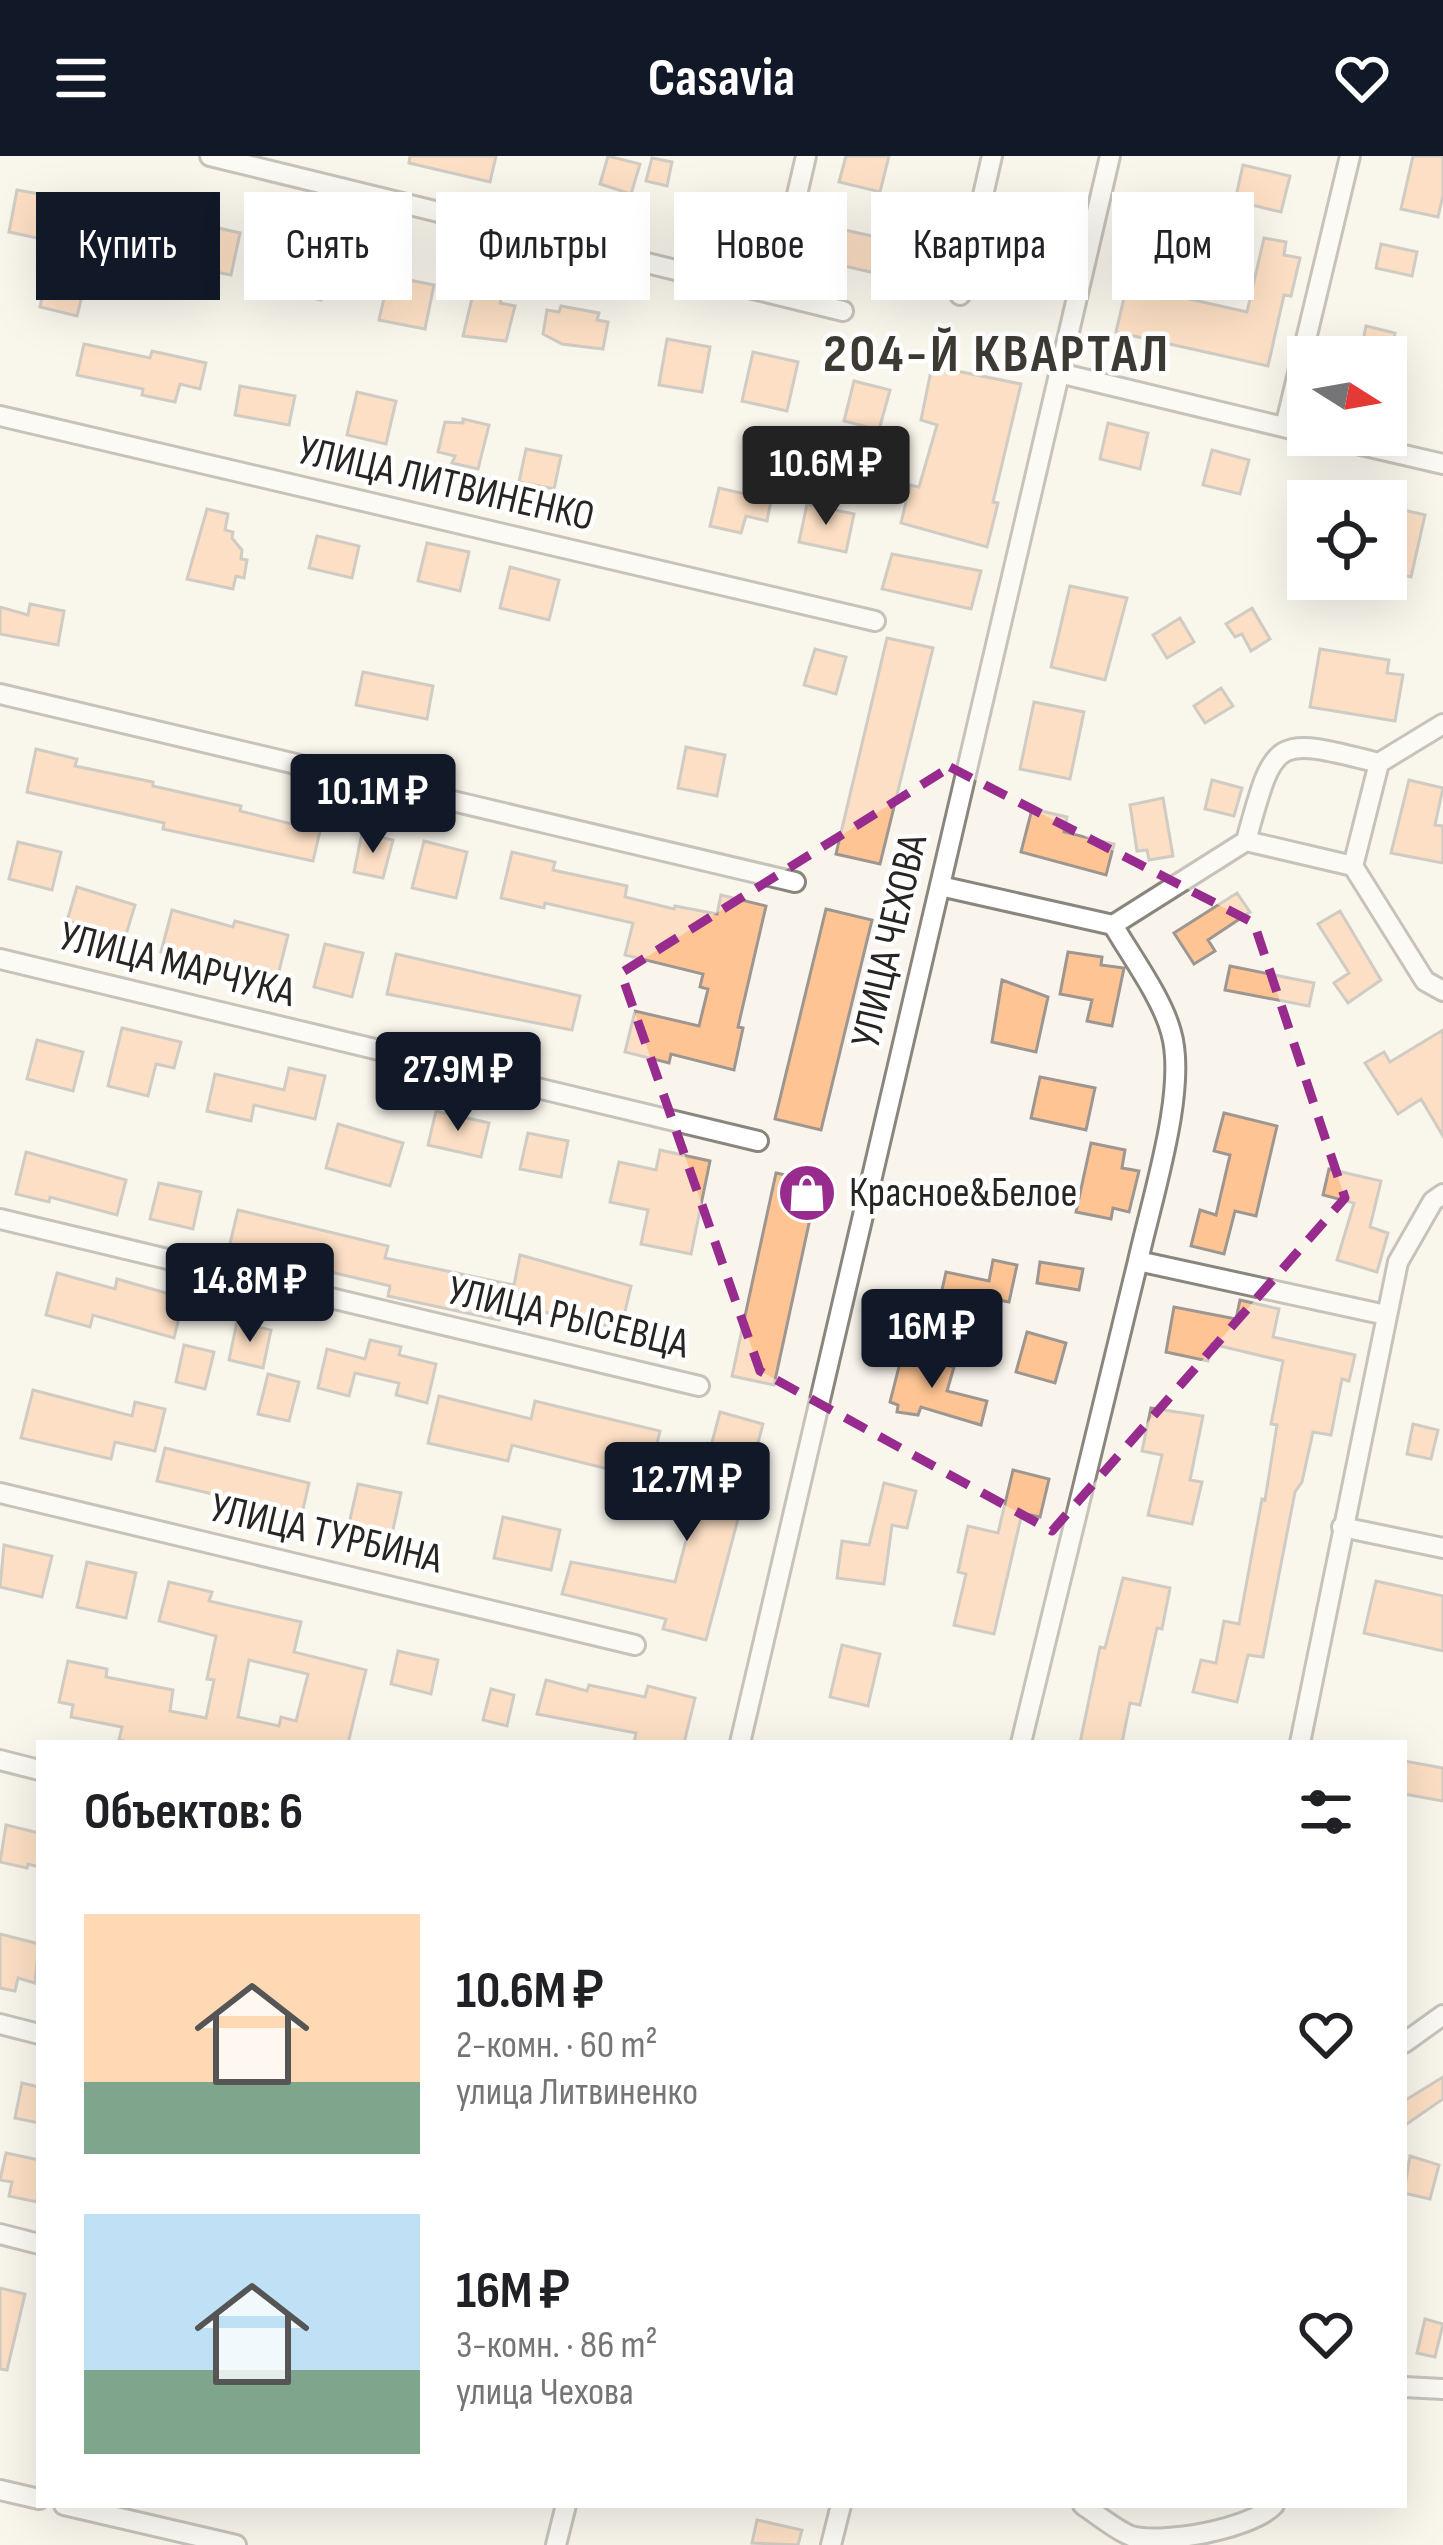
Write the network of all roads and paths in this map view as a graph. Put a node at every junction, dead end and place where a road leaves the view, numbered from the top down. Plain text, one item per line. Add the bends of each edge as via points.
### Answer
1 (210, 156) edge
2 (806, 156) edge
3 (992, 156) edge
4 (1110, 156) edge
5 (1350, 156) edge
6 (798, 192) edge
7 (984, 192) edge
8 (674, 270) edge
9 (798, 300) edge
10 (842, 311) dead end
11 (1059, 373) junction
12 (0, 416) edge
13 (1285, 427) joint
14 (1407, 456) edge
15 (1443, 464) edge
16 (875, 621) dead end
17 (0, 694) edge
18 (1443, 724) edge
19 (1379, 763) junction
20 (1246, 842) junction
21 (1353, 866) junction
22 (795, 883) dead end
23 (940, 886) junction
24 (1114, 925) junction
25 (0, 959) edge
26 (1443, 991) edge
27 (758, 1141) dead end
28 (1443, 1194) edge
29 (0, 1219) edge
30 (1138, 1261) junction
31 (1385, 1315) junction
32 (700, 1386) dead end
33 (0, 1492) edge
34 (1342, 1527) junction
35 (1443, 1549) edge
36 (635, 1645) dead end
37 (741, 1740) edge
38 (1022, 1740) edge
39 (1301, 1740) edge
40 (0, 1760) edge
41 (36, 1768) edge
42 (1443, 2015) edge
43 (0, 2024) edge
44 (36, 2033) edge
45 (1407, 2041) edge
46 (0, 2234) edge
47 (36, 2243) edge
48 (1407, 2387) edge
49 (1443, 2389) edge
50 (0, 2490) edge
51 (36, 2498) edge
52 (77, 2508) edge
53 (565, 2508) edge
54 (840, 2508) edge
55 (1088, 2508) edge
56 (1271, 2508) edge
57 (236, 2545) edge
58 (556, 2545) edge
59 (831, 2545) edge

1 - 8 street
2 - 6 street
3 - 7 street
4 - 11 street, УЛИЦА ЧЕХОВА
5 - 13 street
9 - 10 street
11 - 13 street
11 - 23 street, УЛИЦА ЧЕХОВА
12 - 16 street, УЛИЦА ЛИТВИНЕНКО
14 - 15 street
17 - 22 street
18 - 19 street
19 - 20 street via 1289,747 1265,772
19 - 21 street
20 - 21 street
20 - 24 street
21 - 26 street via 1426,981
23 - 24 street
23 - 37 street, УЛИЦА ЧЕХОВА
24 - 30 street via 1171,1031 1175,1069
25 - 27 street, УЛИЦА МАРЧУКА
28 - 31 street via 1398,1262
29 - 32 street, УЛИЦА РЫСЕВЦА
30 - 31 street
30 - 38 street
31 - 34 street
33 - 36 street, УЛИЦА ТУРБИНА
34 - 35 street
34 - 39 street
40 - 41 street
42 - 45 street
43 - 44 street
46 - 47 street
48 - 49 street
50 - 51 street
52 - 57 street
53 - 58 street
54 - 59 street
55 - 56 street via 1133,2537 1202,2537

